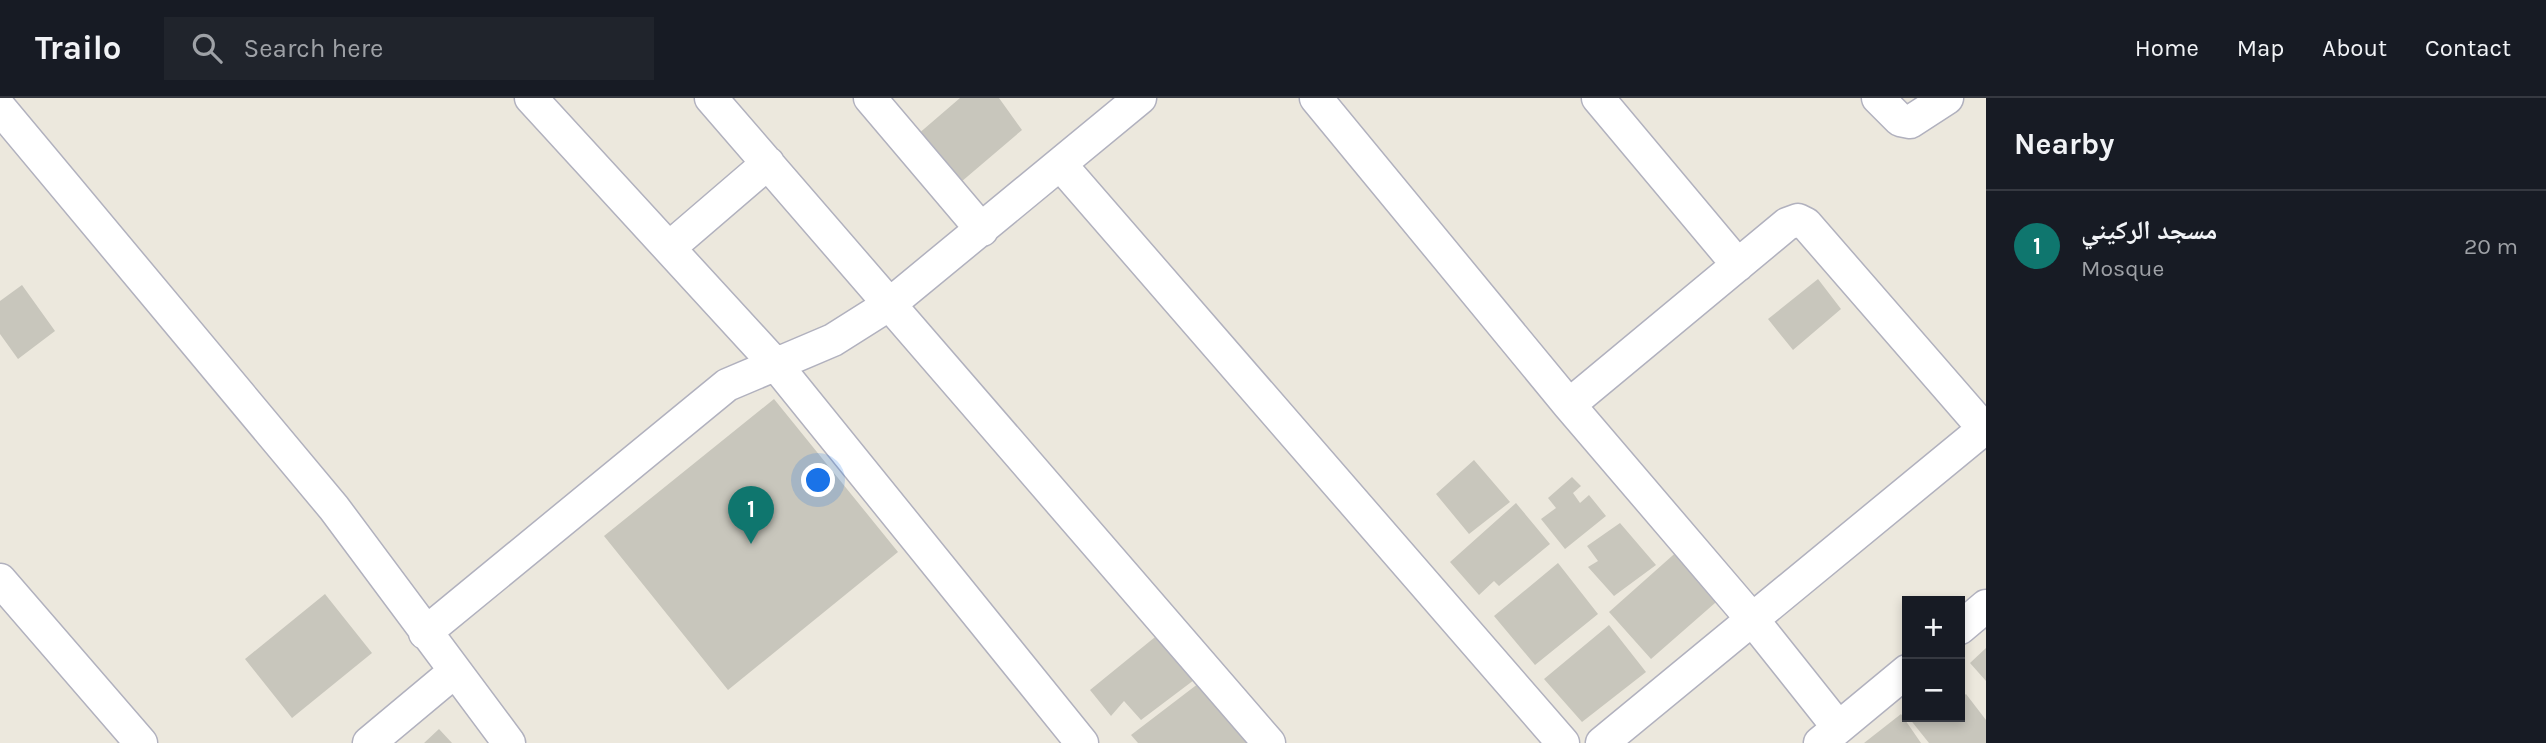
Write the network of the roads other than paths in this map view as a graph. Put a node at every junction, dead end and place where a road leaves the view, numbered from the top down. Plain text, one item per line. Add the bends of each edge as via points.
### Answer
1 (531, 98) edge
2 (711, 98) edge
3 (870, 98) edge
4 (1140, 98) edge
5 (1315, 98) edge
6 (1598, 98) edge
7 (1878, 98) edge
8 (1947, 98) edge
9 (0, 108) edge
10 (768, 163) junction
11 (1060, 164) junction
12 (982, 230) junction
13 (668, 248) junction
14 (1738, 265) junction
15 (890, 304) junction
16 (777, 366) junction
17 (1569, 405) junction
18 (1985, 429) edge
19 (0, 580) edge
20 (1986, 606) edge
21 (1752, 619) junction
22 (1965, 624) edge
23 (425, 634) junction
24 (454, 672) junction
25 (1902, 675) edge
26 (1829, 735) edge
27 (141, 743) edge
28 (369, 743) edge
29 (509, 743) edge
30 (1083, 743) edge
31 (1269, 743) edge
32 (1563, 743) edge
33 (1602, 743) edge

1 - 13 street
2 - 10 street
3 - 12 street
4 - 11 street
5 - 17 street
6 - 14 street
7 - 8 street via 1900,120 1910,122
9 - 23 street via 334,508
10 - 13 street
10 - 15 street
11 - 12 street
11 - 32 street
12 - 15 street
13 - 16 street
14 - 17 street
14 - 18 street via 1787,224 1798,220 1807,225
15 - 16 street via 833,340
15 - 31 street
16 - 23 street via 727,384
16 - 30 street
17 - 21 street
18 - 21 street
19 - 27 street
20 - 22 street
21 - 26 street
21 - 33 street
23 - 24 street
24 - 28 street
24 - 29 street
25 - 26 street

